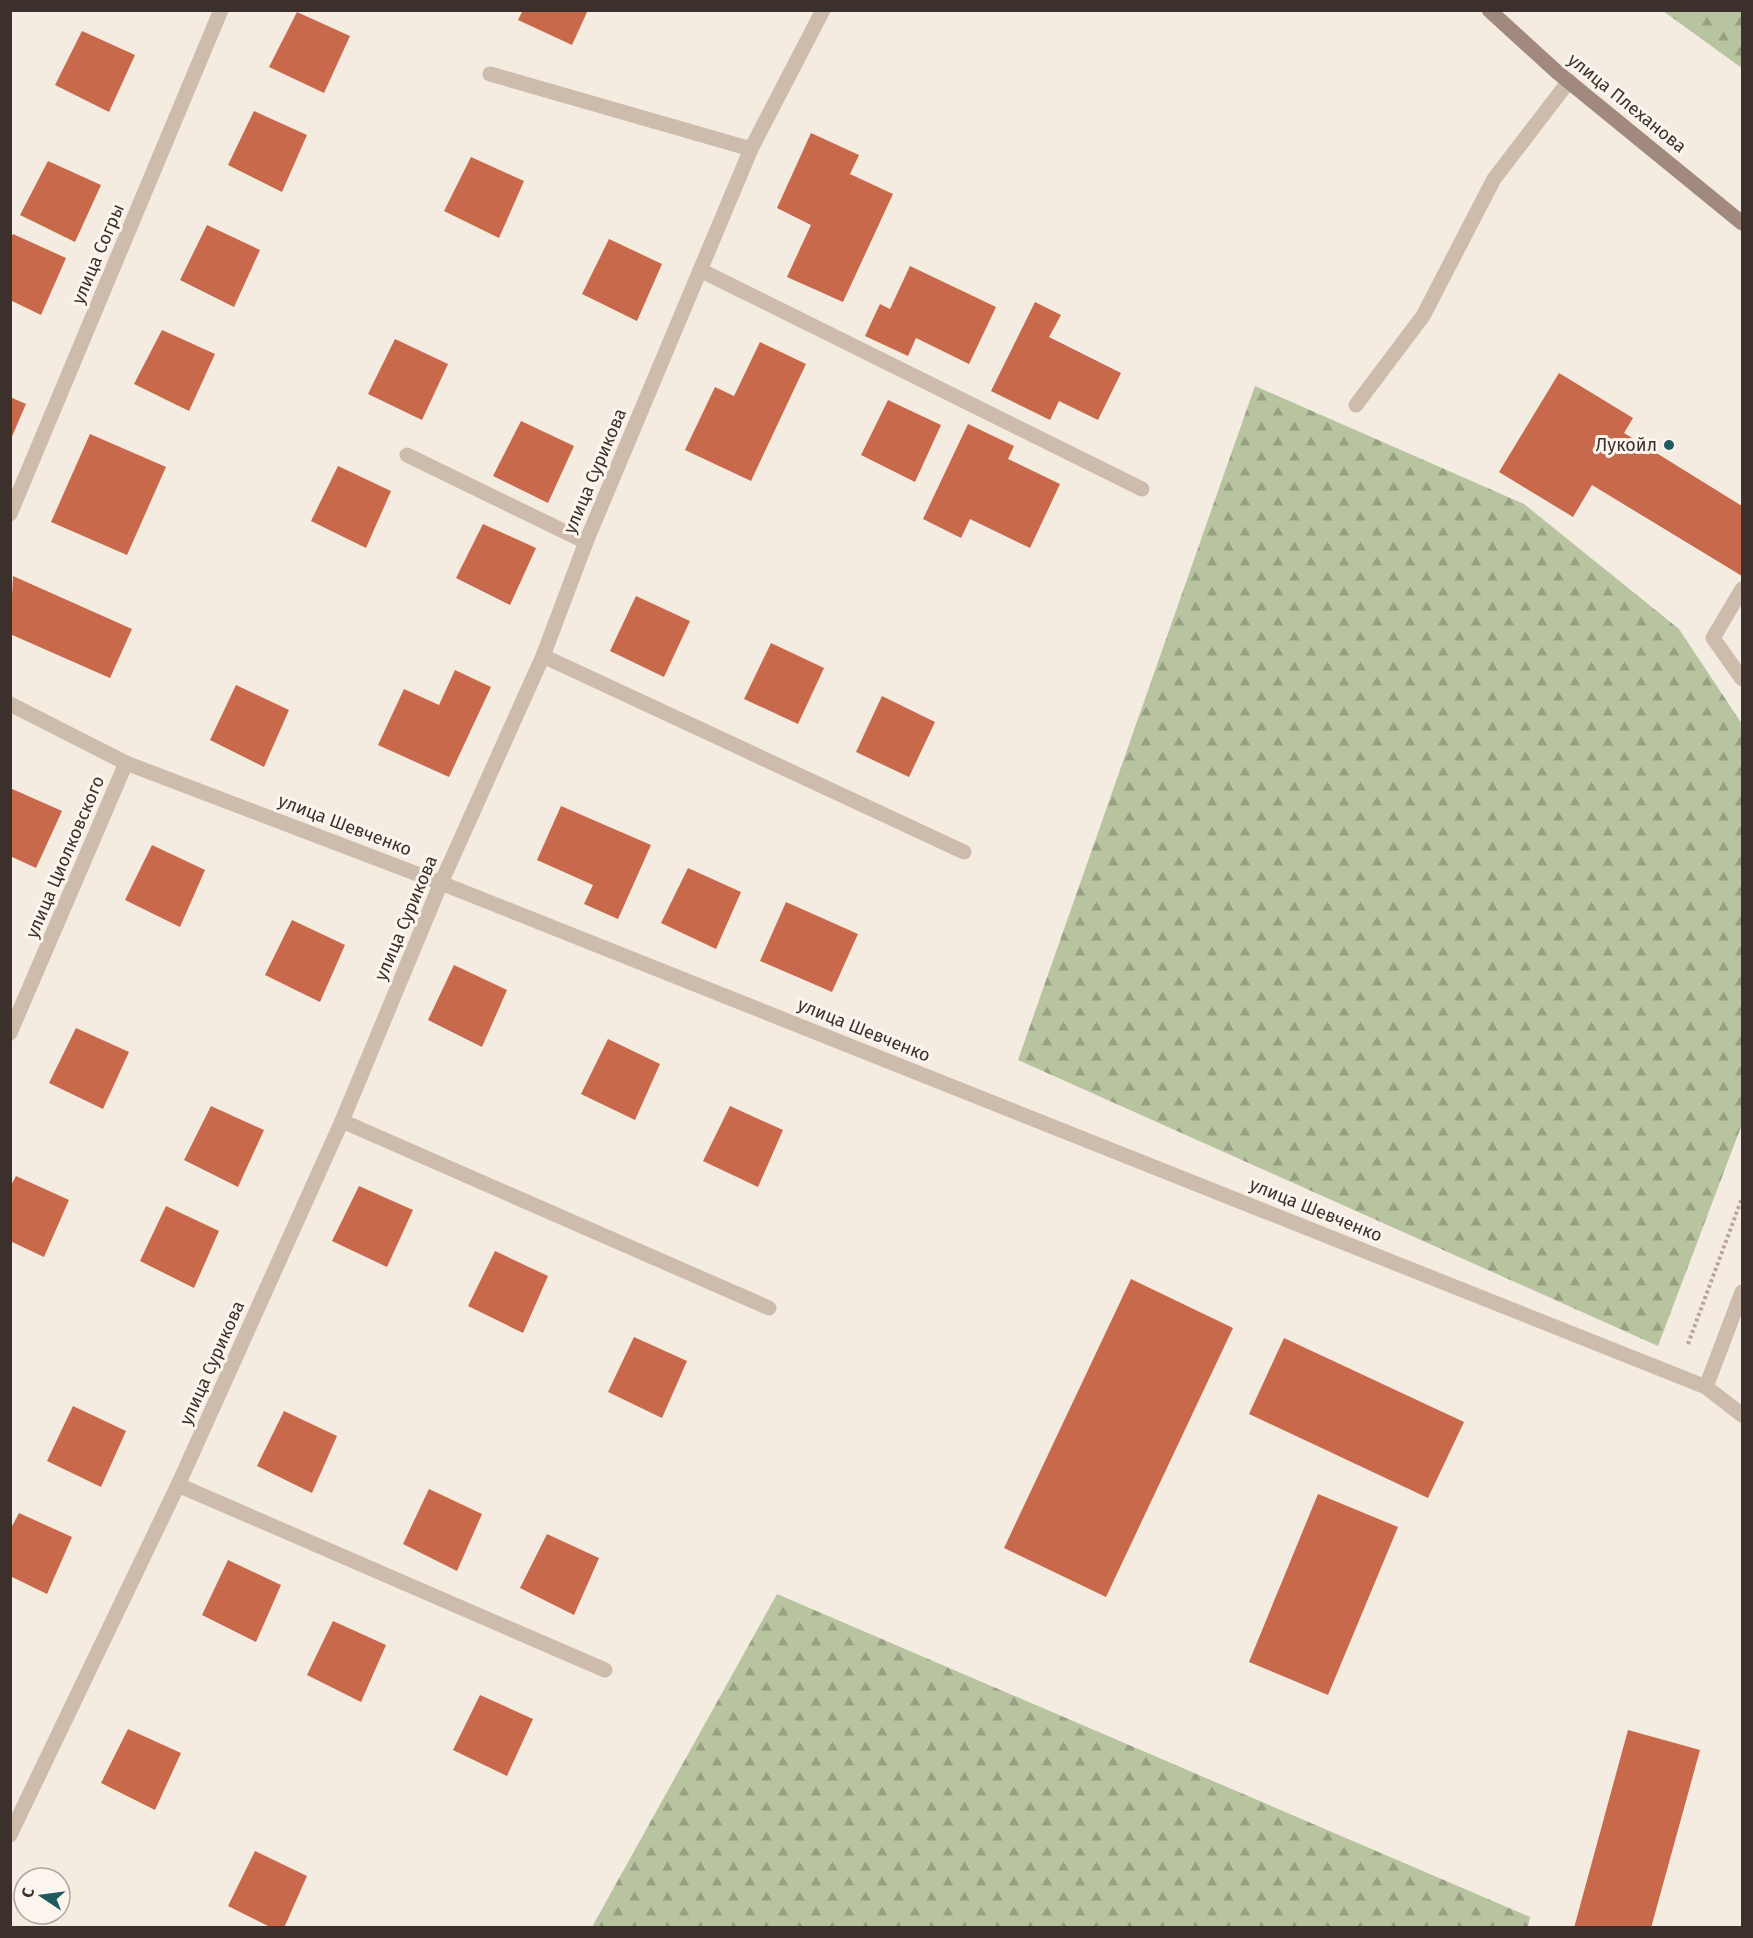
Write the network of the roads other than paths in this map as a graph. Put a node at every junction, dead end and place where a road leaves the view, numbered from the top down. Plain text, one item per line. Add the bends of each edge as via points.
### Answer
1 (221, 10) edge
2 (823, 10) edge
3 (1489, 10) edge
4 (490, 74) dead end
5 (1569, 81) junction
6 (751, 149) junction
7 (1743, 223) edge
8 (700, 270) junction
9 (1356, 405) dead end
10 (407, 455) dead end
11 (1142, 489) dead end
12 (10, 514) edge
13 (586, 542) junction
14 (1743, 589) edge
15 (543, 656) junction
16 (1743, 679) edge
17 (10, 705) edge
18 (126, 763) junction
19 (964, 852) dead end
20 (441, 883) junction
21 (10, 1032) edge
22 (342, 1121) junction
23 (1743, 1292) edge
24 (769, 1308) dead end
25 (1706, 1387) junction
26 (1743, 1414) edge
27 (178, 1485) junction
28 (605, 1670) dead end
29 (10, 1835) edge

1 - 12 street, улица Согры
2 - 6 street, улица Сурикова
3 - 5 main road, улица Плеханова
4 - 6 street
5 - 7 main road, улица Плеханова
5 - 9 street via 1494,179 1422,316
6 - 8 street, улица Сурикова
8 - 11 street
8 - 13 street, улица Сурикова
10 - 13 street
13 - 15 street, улица Сурикова
14 - 16 street via 1713,638
15 - 19 street
15 - 20 street, улица Сурикова
17 - 18 street, улица Шевченко
18 - 20 street, улица Шевченко
18 - 21 street, улица Циолковского
20 - 22 street, улица Сурикова
20 - 25 street, улица Шевченко
22 - 24 street
22 - 27 street, улица Сурикова
23 - 25 street
25 - 26 street, улица Шевченко
27 - 28 street
27 - 29 street, улица Сурикова

